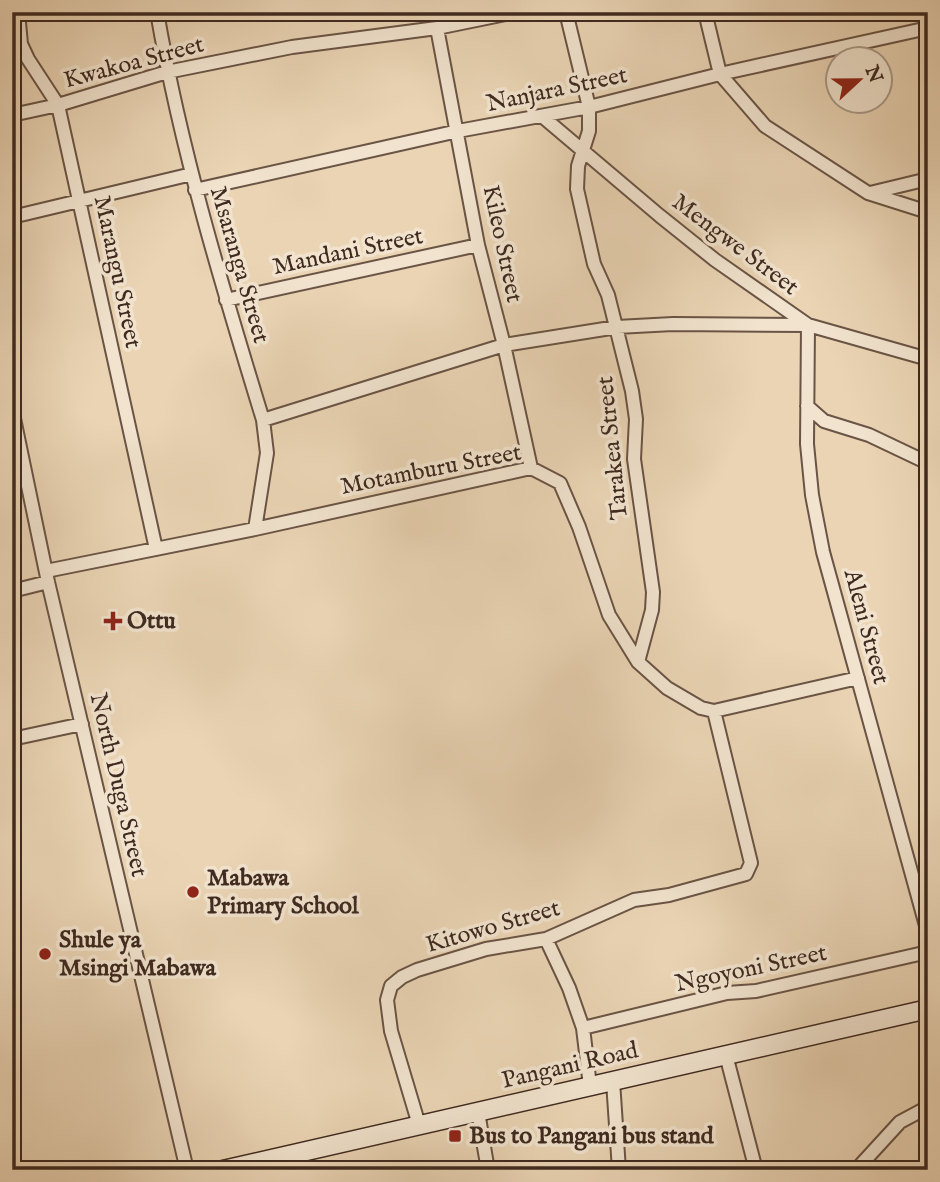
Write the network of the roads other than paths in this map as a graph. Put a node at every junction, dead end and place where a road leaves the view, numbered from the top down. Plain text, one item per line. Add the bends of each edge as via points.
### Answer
1 (18, 12) edge
2 (157, 12) edge
3 (514, 12) edge
4 (566, 12) edge
5 (705, 12) edge
6 (437, 28) junction
7 (928, 28) edge
8 (167, 72) junction
9 (720, 74) junction
10 (58, 105) junction
11 (589, 107) junction
12 (12, 115) edge
13 (543, 117) junction
14 (458, 131) junction
15 (583, 150) junction
16 (192, 174) junction
17 (928, 179) edge
18 (195, 190) junction
19 (868, 193) junction
20 (80, 201) junction
21 (928, 212) edge
22 (12, 217) edge
23 (478, 245) junction
24 (226, 300) junction
25 (808, 325) junction
26 (617, 327) junction
27 (504, 345) junction
28 (928, 359) edge
29 (807, 407) junction
30 (12, 409) edge
31 (263, 420) junction
32 (928, 463) edge
33 (531, 468) junction
34 (255, 529) junction
35 (156, 549) junction
36 (47, 576) junction
37 (12, 591) edge
38 (638, 662) junction
39 (858, 678) junction
40 (714, 711) junction
41 (82, 724) junction
42 (12, 739) edge
43 (928, 933) edge
44 (546, 939) junction
45 (928, 952) edge
46 (928, 1009) edge
47 (583, 1028) junction
48 (726, 1055) junction
49 (613, 1081) junction
50 (590, 1086) junction
51 (928, 1107) edge
52 (478, 1112) junction
53 (419, 1125) junction
54 (187, 1170) edge
55 (223, 1170) edge
56 (488, 1170) edge
57 (619, 1170) edge
58 (756, 1170) edge
59 (856, 1170) edge

1 - 10 street, Marangu Street via 27,60
2 - 8 street, Msaranga Street
3 - 6 street, Kwakoa Street
4 - 11 street, Tarakea Street
5 - 9 street
6 - 8 street, Kwakoa Street via 292,47
6 - 14 street, Kileo Street
7 - 9 street, Nanjara Street
8 - 10 street, Kwakoa Street
8 - 16 street, Msaranga Street
9 - 11 street, Nanjara Street
9 - 19 street via 765,125
10 - 12 street, Kwakoa Street
10 - 20 street, Marangu Street
11 - 13 street, Nanjara Street
11 - 15 street, Tarakea Street
13 - 14 street, Nanjara Street
13 - 15 street, Mengwe Street
14 - 18 street, Nanjara Street
14 - 23 street, Kileo Street
15 - 25 street, Mengwe Street via 715,260
15 - 26 street, Tarakea Street via 577,189 594,264
16 - 18 street, Msaranga Street
16 - 20 street
17 - 19 street
18 - 24 street, Msaranga Street
19 - 21 street
20 - 22 street
20 - 35 street, Marangu Street
23 - 24 street, Mandani Street
23 - 27 street, Kileo Street
24 - 31 street, Msaranga Street
25 - 26 street
25 - 28 street, Mengwe Street
25 - 29 street, Aleni Street
26 - 27 street
26 - 38 street, Tarakea Street via 636,419 634,459 653,592
27 - 31 street
27 - 33 street, Kileo Street
29 - 32 street via 824,421 869,435
29 - 39 street, Aleni Street via 812,495
30 - 36 street, North Duga Street
31 - 34 street, Msaranga Street via 267,453
33 - 34 street, Motamburu Street
33 - 38 street, Motamburu Street via 560,483 609,615
34 - 35 street, Motamburu Street
35 - 36 street, Motamburu Street
36 - 37 street, Motamburu Street
36 - 41 street, North Duga Street
38 - 40 street, Motamburu Street via 667,688
39 - 40 street
39 - 43 street, Aleni Street
40 - 44 street, Kitowo Street via 751,863 746,874 634,901
41 - 42 street
41 - 54 street, North Duga Street
44 - 47 street
44 - 53 street, Kitowo Street via 486,948 417,970 391,986 387,1000 391,1031
45 - 47 street, Ngoyoni Street
46 - 48 main road, Pangani Road
47 - 50 street
48 - 49 main road, Pangani Road
48 - 58 street
49 - 50 main road, Pangani Road
49 - 57 street
50 - 52 main road, Pangani Road
51 - 59 street via 900,1122
52 - 53 main road, Pangani Road
52 - 56 street
53 - 55 main road, Pangani Road

